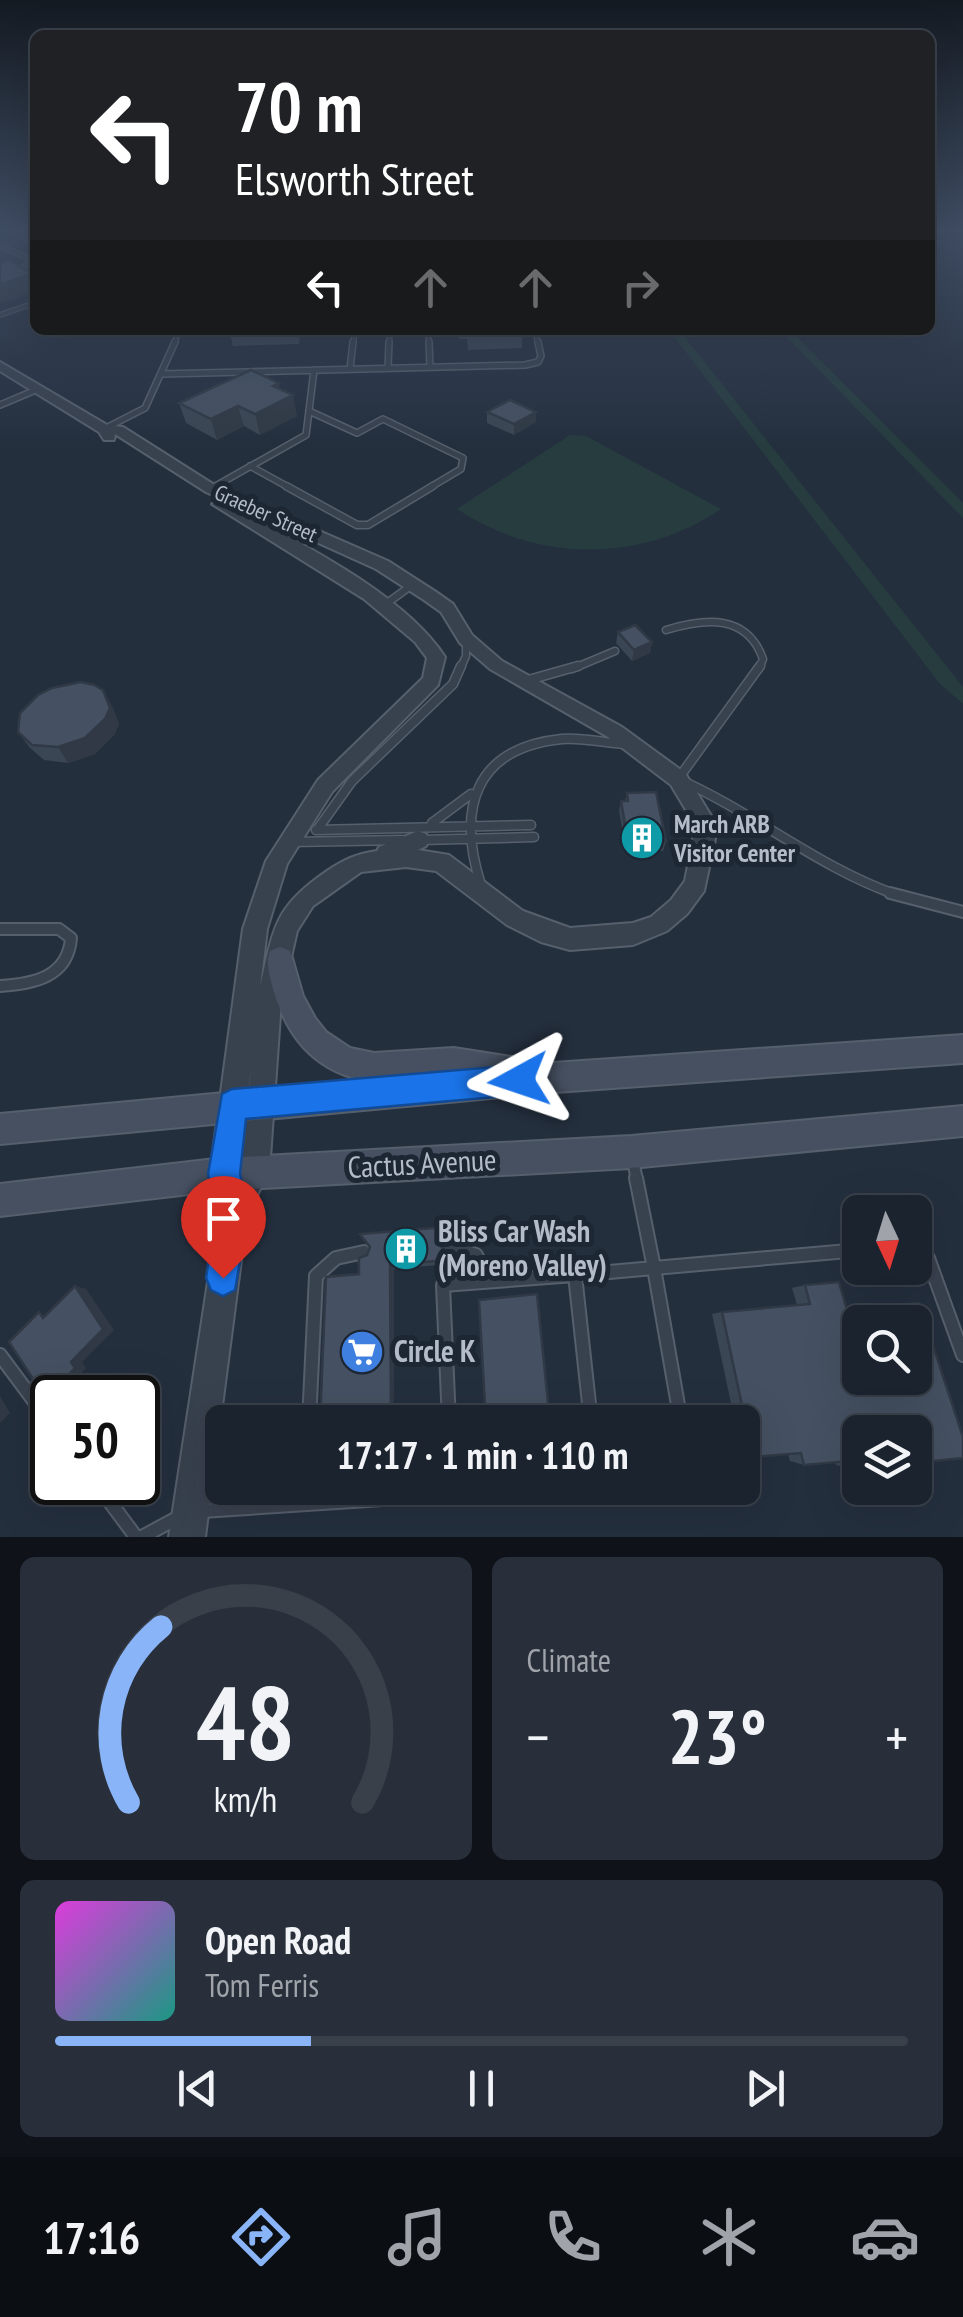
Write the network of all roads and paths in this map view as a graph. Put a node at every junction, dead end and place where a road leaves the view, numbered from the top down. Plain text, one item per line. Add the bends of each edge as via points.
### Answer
1 (30, 305) edge
2 (0, 314) edge
3 (178, 335) edge
4 (353, 335) edge
5 (390, 335) edge
6 (428, 335) edge
7 (536, 335) edge
8 (0, 366) edge
9 (388, 368) junction
10 (430, 368) junction
11 (350, 369) junction
12 (314, 370) junction
13 (162, 374) junction
14 (38, 389) junction
15 (0, 405) edge
16 (309, 411) junction
17 (104, 429) junction
18 (250, 466) junction
19 (211, 488) junction
20 (412, 584) junction
21 (383, 606) junction
22 (666, 630) dead end
23 (466, 638) junction
24 (615, 651) dead end
25 (525, 681) junction
26 (629, 745) junction
27 (678, 778) junction
28 (471, 794) junction
29 (468, 825) junction
30 (532, 825) dead end
31 (316, 830) junction
32 (423, 833) junction
33 (290, 837) junction
34 (534, 837) dead end
35 (470, 838) junction
36 (371, 860) junction
37 (484, 893) junction
38 (963, 912) edge
39 (0, 930) edge
40 (280, 960) junction
41 (0, 986) edge
42 (963, 1049) edge
43 (556, 1077) junction
44 (246, 1104) junction
45 (963, 1121) edge
46 (0, 1129) edge
47 (631, 1152) junction
48 (240, 1173) junction
49 (0, 1200) edge
50 (448, 1246) edge
51 (364, 1252) edge
52 (842, 1252) edge
53 (654, 1268) junction
54 (932, 1269) edge
55 (575, 1275) junction
56 (488, 1281) junction
57 (0, 1355) edge
58 (963, 1355) edge
59 (30, 1395) edge
60 (310, 1405) edge
61 (448, 1405) edge
62 (589, 1405) edge
63 (678, 1405) edge
64 (113, 1505) edge
65 (345, 1505) edge
66 (188, 1524) edge
67 (139, 1537) edge

1 - 2 lane
3 - 13 lane
4 - 11 lane
5 - 9 lane
6 - 10 lane
7 - 10 lane via 542,356 533,364
8 - 14 street, Graeber Street
9 - 10 lane
9 - 11 lane
11 - 12 lane
12 - 13 lane
12 - 16 lane
13 - 17 lane via 146,408
14 - 15 lane
14 - 17 street, Graeber Street
16 - 18 lane via 299,442
16 - 18 lane via 357,433 383,419 463,458 462,469 368,526
17 - 19 street, Graeber Street via 118,430
17 - 21 street, Graeber Street
18 - 19 lane
19 - 20 street, Graeber Street via 382,564
20 - 21 lane
20 - 23 street, Graeber Street via 447,608
21 - 33 street, Graeber Street via 424,636 436,656 432,680 348,759
22 - 27 lane via 697,620 728,622 754,637 763,659
23 - 25 street, Graeber Street
23 - 31 lane via 453,684 352,781
24 - 25 lane
25 - 26 street, Graeber Street
26 - 27 street
26 - 28 lane via 563,739 523,748 490,770
27 - 37 street via 702,819 702,862 679,908 658,924 633,934 570,939 515,918
27 - 38 lane via 720,795 894,897
28 - 29 lane
28 - 32 lane
29 - 30 lane
29 - 32 lane
29 - 35 lane
31 - 32 lane
31 - 33 lane
32 - 33 lane
32 - 35 lane
32 - 36 street
33 - 44 street via 254,929
34 - 35 lane
35 - 37 lane
36 - 37 street via 441,862
36 - 40 street via 305,899 286,928
39 - 41 lane via 58,928 72,946 52,976
40 - 43 main road via 291,1010 304,1030 343,1059 366,1067 434,1062
40 - 44 street
42 - 43 main road
43 - 44 main road
44 - 46 main road
44 - 48 street
45 - 47 main road, Cactus Avenue
47 - 48 main road, Cactus Avenue
47 - 53 lane
48 - 49 main road, Cactus Avenue
48 - 66 street
50 - 56 lane via 470,1248 485,1263
51 - 60 lane via 324,1262 316,1276
52 - 53 lane
53 - 55 lane
53 - 63 lane
54 - 58 lane
55 - 56 lane
55 - 62 lane
56 - 61 lane via 444,1286
57 - 59 lane
64 - 67 lane
65 - 66 lane
66 - 67 lane

